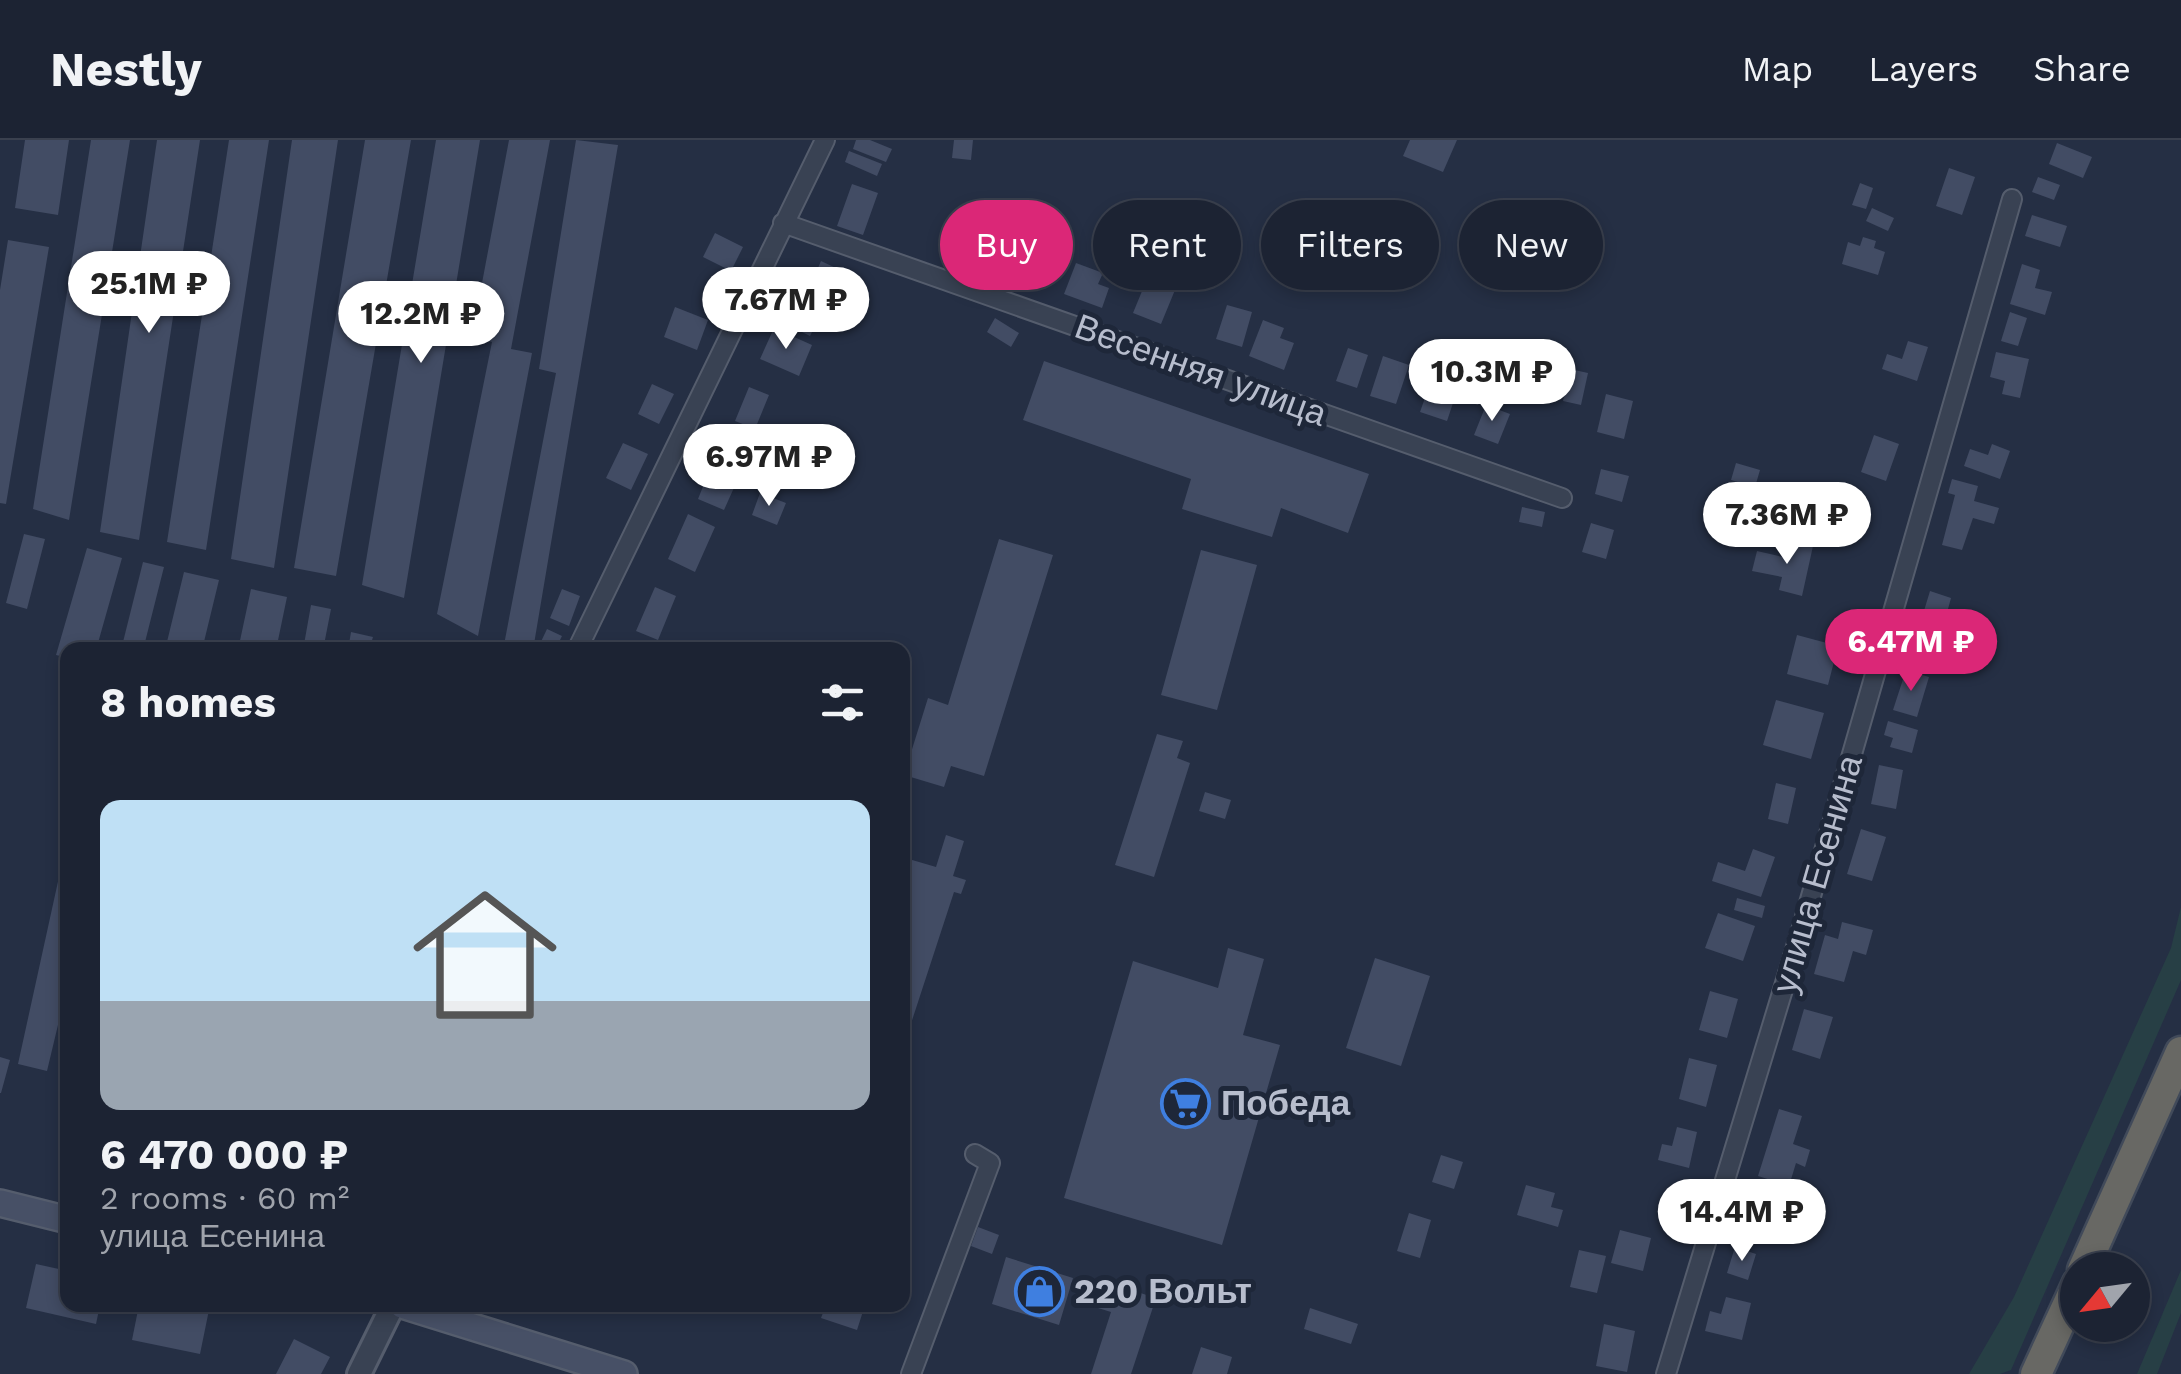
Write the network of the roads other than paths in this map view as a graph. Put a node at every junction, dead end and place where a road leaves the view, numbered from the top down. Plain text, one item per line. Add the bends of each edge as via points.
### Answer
1 (826, 140) edge
2 (2012, 199) dead end
3 (782, 222) junction
4 (1562, 498) dead end
5 (581, 642) edge
6 (2181, 1052) edge
7 (974, 1154) dead end
8 (0, 1203) edge
9 (60, 1218) edge
10 (2092, 1252) edge
11 (389, 1312) edge
12 (425, 1312) edge
13 (2060, 1322) edge
14 (358, 1374) edge
15 (624, 1374) edge
16 (910, 1374) edge
17 (1666, 1374) edge
18 (2036, 1374) edge

1 - 3 street
2 - 17 street, улица Есенина via 1804,924
3 - 4 street, Весенняя улица
3 - 5 street
6 - 10 highway
7 - 16 street via 990,1163
8 - 9 main road
11 - 14 street
12 - 15 main road
13 - 18 highway

